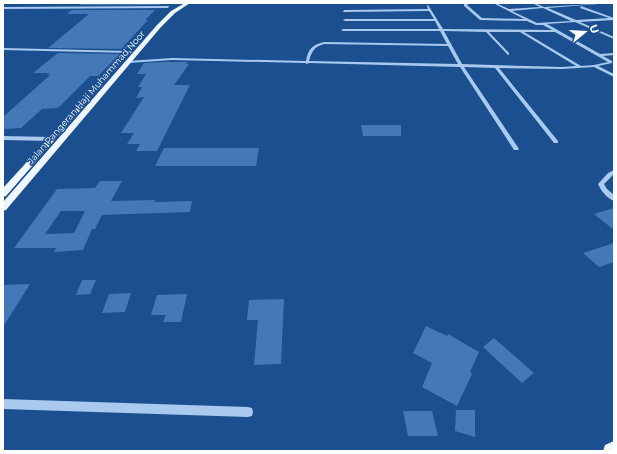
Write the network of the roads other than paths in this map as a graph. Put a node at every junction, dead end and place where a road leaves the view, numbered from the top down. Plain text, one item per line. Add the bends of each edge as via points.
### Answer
1 (172, 3) edge
2 (188, 3) edge
3 (469, 3) edge
4 (494, 3) edge
5 (533, 3) edge
6 (569, 3) edge
7 (609, 3) edge
8 (577, 6) junction
9 (3, 8) edge
10 (543, 8) junction
11 (166, 10) junction
12 (509, 10) junction
13 (614, 19) edge
14 (344, 20) junction
15 (436, 20) junction
16 (528, 20) junction
17 (577, 22) junction
18 (544, 24) junction
19 (343, 30) junction
20 (442, 31) junction
21 (487, 31) junction
22 (556, 31) junction
23 (522, 32) junction
24 (614, 38) edge
25 (340, 43) junction
26 (450, 45) junction
27 (3, 49) edge
28 (508, 54) dead end
29 (614, 54) edge
30 (600, 55) junction
31 (130, 57) junction
32 (172, 59) junction
33 (307, 63) junction
34 (461, 66) junction
35 (594, 66) junction
36 (497, 68) junction
37 (581, 68) junction
38 (614, 76) edge
39 (107, 80) junction
40 (3, 138) edge
41 (50, 139) junction
42 (556, 142) dead end
43 (516, 149) dead end
44 (614, 172) edge
45 (3, 194) edge
46 (614, 199) edge
47 (3, 208) edge
48 (3, 404) edge
49 (248, 412) dead end
50 (614, 449) edge
51 (611, 451) edge

1 - 11 main road, Jalan Pangeran Haji Muhammad Noor
2 - 31 main road, Jalan Pangeran Haji Muhammad Noor via 169,16
3 - 16 street via 465,5 483,19
4 - 12 street
5 - 10 street
6 - 8 street
7 - 8 street
8 - 10 street
8 - 13 street
9 - 11 street
10 - 12 street
10 - 17 street
11 - 31 main road, Jalan Pangeran Haji Muhammad Noor
12 - 16 street
13 - 17 street
14 - 15 street
14 - 15 street via 345,9 429,8
14 - 19 street
15 - 20 street
16 - 18 street via 535,24
17 - 18 street
17 - 24 street
18 - 22 street
19 - 20 street
19 - 25 street
20 - 21 street
20 - 26 street
21 - 23 street
21 - 28 street
22 - 23 street
22 - 30 street
23 - 37 street
25 - 26 street
25 - 33 street via 313,46
26 - 34 street
27 - 31 street
29 - 30 street
30 - 35 street via 611,62
31 - 32 street
31 - 32 street
31 - 39 main road, Jalan Pangeran Haji Muhammad Noor
32 - 33 street
33 - 34 street
34 - 36 street
34 - 43 street
35 - 37 street
35 - 38 street
36 - 37 street
36 - 42 street
39 - 41 main road, Jalan Pangeran Haji Muhammad Noor
39 - 47 main road, Jalan Pangeran Haji Muhammad Noor
40 - 41 street
41 - 45 main road, Jalan Pangeran Haji Muhammad Noor
44 - 46 street via 601,184
48 - 49 street
50 - 51 main road

